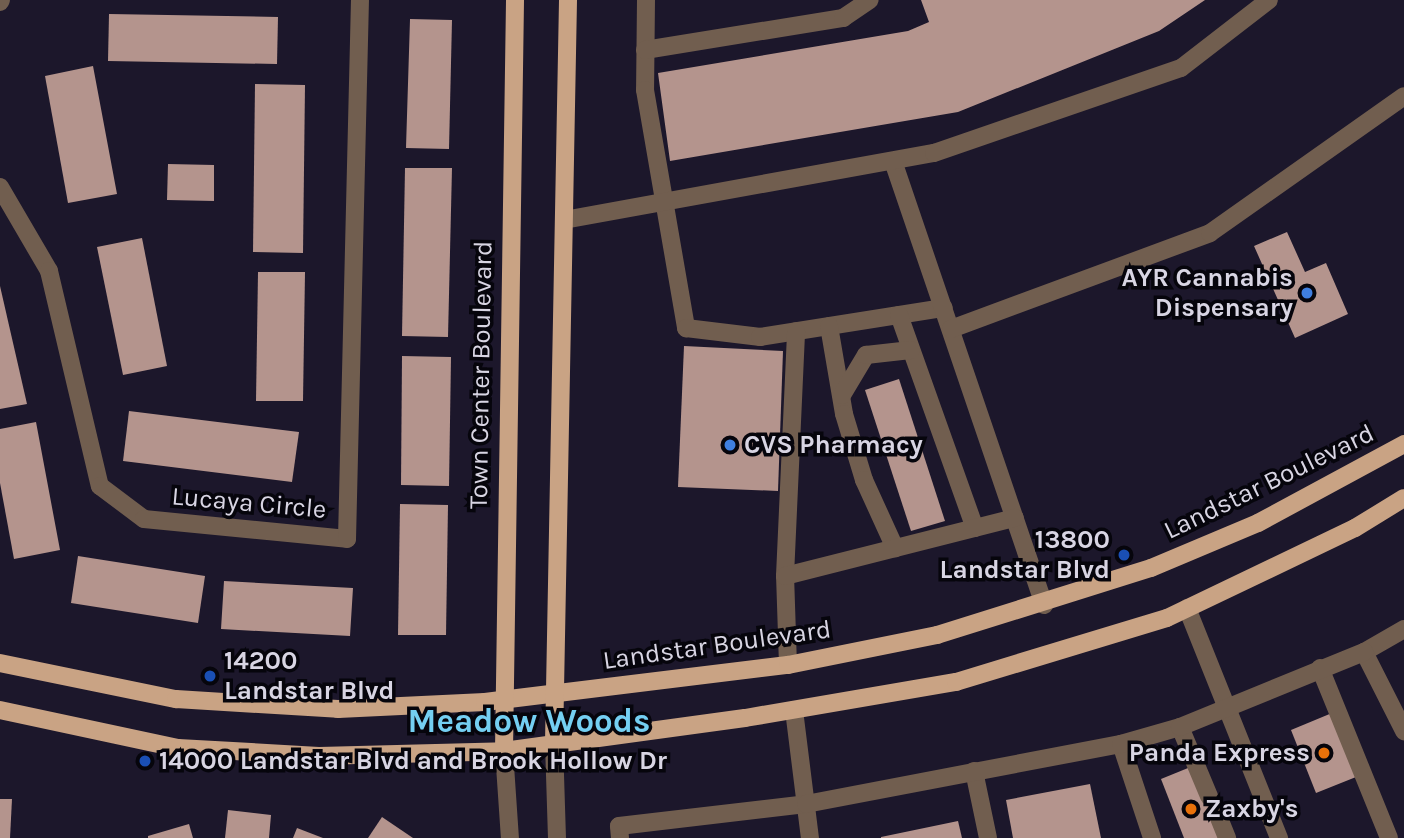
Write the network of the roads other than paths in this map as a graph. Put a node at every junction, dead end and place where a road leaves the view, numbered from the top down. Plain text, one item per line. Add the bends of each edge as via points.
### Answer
1 (360, 0) edge
2 (515, 0) edge
3 (568, 0) edge
4 (646, 0) edge
5 (870, 0) edge
6 (1269, 0) edge
7 (645, 50) junction
8 (1404, 96) edge
9 (893, 161) junction
10 (0, 190) edge
11 (661, 198) junction
12 (565, 220) junction
13 (944, 308) junction
14 (899, 315) junction
15 (830, 326) junction
16 (951, 329) junction
17 (796, 331) junction
18 (911, 351) junction
19 (842, 395) junction
20 (1404, 444) edge
21 (1404, 498) edge
22 (1016, 517) junction
23 (975, 528) junction
24 (895, 548) junction
25 (785, 576) junction
26 (1044, 605) junction
27 (1187, 608) junction
28 (1404, 629) edge
29 (1364, 652) junction
30 (0, 663) edge
31 (788, 665) junction
32 (1320, 668) junction
33 (556, 694) junction
34 (501, 700) junction
35 (1226, 707) junction
36 (0, 710) edge
37 (794, 710) junction
38 (1180, 727) junction
39 (1404, 731) edge
40 (554, 743) junction
41 (1121, 744) junction
42 (504, 751) junction
43 (974, 771) junction
44 (1209, 796) dead end
45 (806, 804) junction
46 (1217, 813) dead end
47 (510, 838) edge
48 (556, 838) edge
49 (620, 838) edge
50 (810, 838) edge
51 (988, 838) edge
52 (1152, 838) edge
53 (1227, 838) edge
54 (1279, 838) edge
55 (1389, 838) edge

1 - 10 street, Lucaya Circle via 347,539 144,519 100,486 49,271
2 - 34 main road, Town Center Boulevard
3 - 12 main road
4 - 7 street
5 - 7 street via 843,18
6 - 9 street via 1181,68 934,153
7 - 11 street via 645,90
8 - 16 street via 1210,233
9 - 11 street
9 - 13 street
11 - 12 street
11 - 17 street via 686,328 760,337
12 - 33 main road
13 - 14 street
13 - 16 street
14 - 15 street
14 - 18 street
15 - 17 street
15 - 19 street
16 - 22 street
17 - 25 street
18 - 19 street via 866,355
18 - 23 street
19 - 24 street via 864,480
20 - 26 main road, Landstar Boulevard via 1258,523 1151,568
21 - 27 main road via 1355,528
22 - 23 street
22 - 26 street
23 - 24 street
24 - 25 street
25 - 31 street
26 - 31 main road, Landstar Boulevard via 937,635
27 - 35 street
27 - 37 main road via 956,682
28 - 29 street
29 - 32 street
29 - 39 street
30 - 34 main road, Landstar Boulevard via 176,699 338,709
31 - 33 main road, Landstar Boulevard
32 - 35 street
32 - 55 street
33 - 34 main road, Landstar Boulevard
33 - 40 main road
34 - 42 main road, Town Center Boulevard
35 - 38 street
35 - 54 street
36 - 42 main road via 178,748 319,756
37 - 40 main road
37 - 45 street
38 - 41 street
38 - 44 street
40 - 42 main road
40 - 48 street
41 - 43 street
41 - 52 street
42 - 47 street
43 - 45 street
43 - 51 street
45 - 49 street via 619,826
45 - 50 street
46 - 53 street

